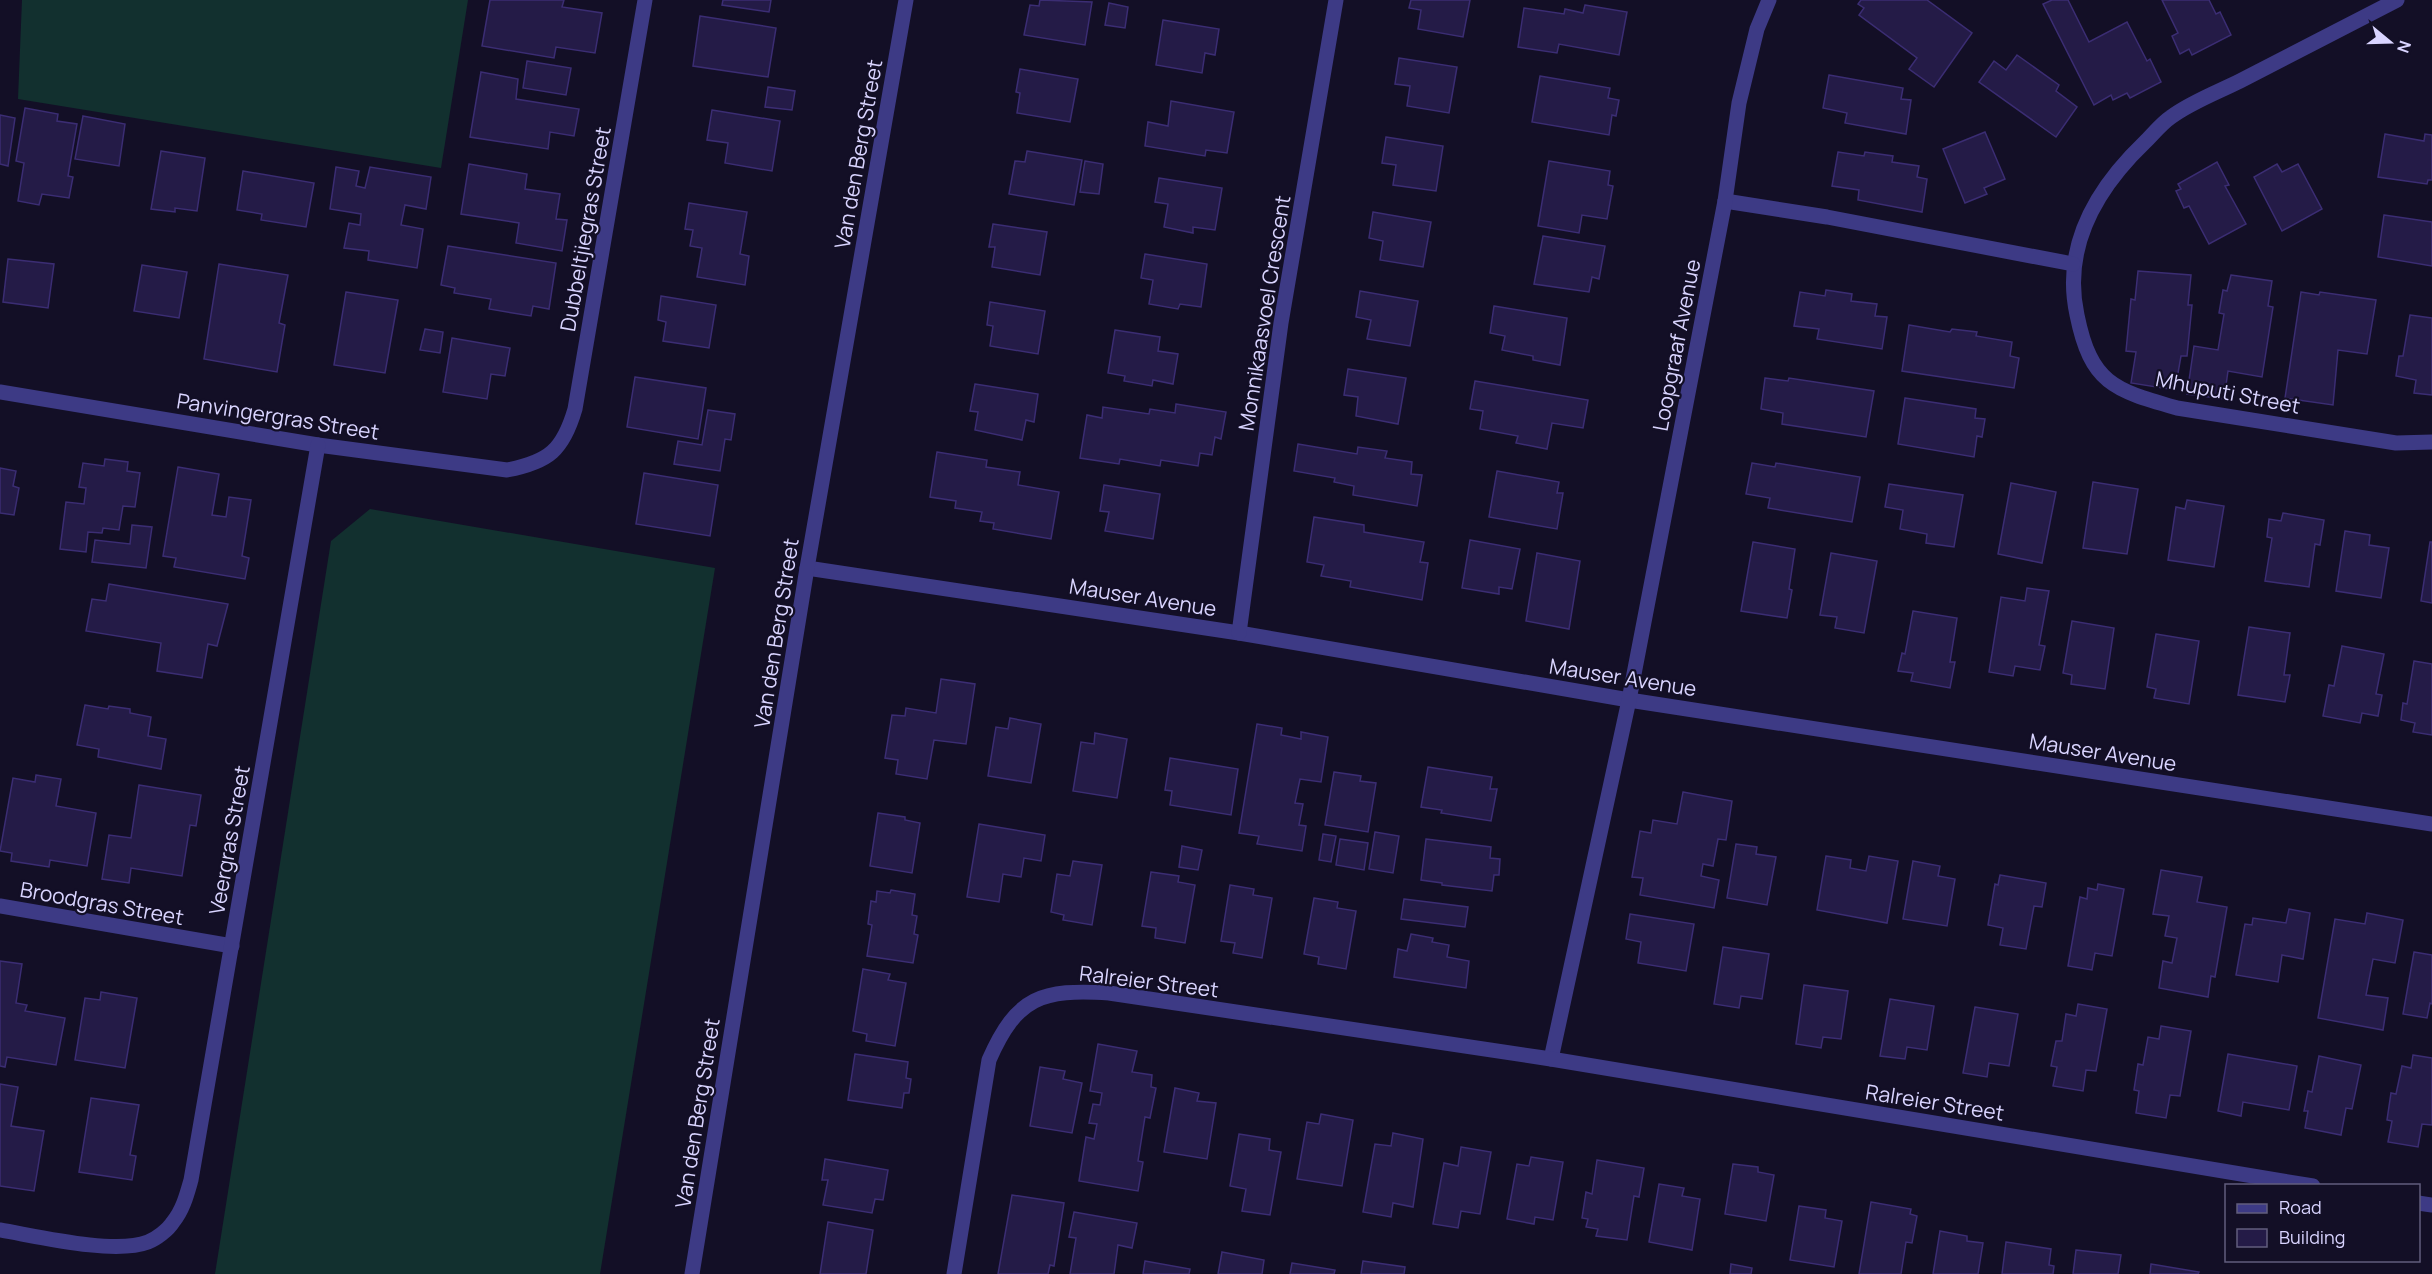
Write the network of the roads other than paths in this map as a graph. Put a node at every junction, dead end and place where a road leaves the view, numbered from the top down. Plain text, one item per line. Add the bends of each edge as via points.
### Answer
1 (645, 0) edge
2 (906, 0) edge
3 (1336, 0) edge
4 (1769, 0) edge
5 (2397, 0) edge
6 (1725, 201) junction
7 (2073, 264) junction
8 (0, 392) edge
9 (2432, 442) edge
10 (318, 445) junction
11 (548, 457) joint
12 (807, 568) junction
13 (1239, 633) junction
14 (1629, 700) junction
15 (2432, 824) edge
16 (0, 906) edge
17 (232, 946) junction
18 (1551, 1059) junction
19 (2307, 1184) edge
20 (0, 1230) edge
21 (692, 1274) edge
22 (954, 1274) edge

1 - 11 street, Dubbeltjiegras Street via 575,409 570,426
2 - 12 street, Van den Berg Street
3 - 13 street, Monnikaasvoel Crescent via 1281,323
4 - 6 street, Loopgraaf Avenue via 1757,28 1739,103
5 - 7 street, Mhuputi Street via 2171,116 2125,162 2086,219
6 - 7 street
6 - 14 street, Loopgraaf Avenue
7 - 9 street, Mhuputi Street via 2075,308 2083,345 2098,373 2120,389 2177,408 2396,442
8 - 10 street, Panvingergras Street
10 - 11 street, Panvingergras Street via 507,470
10 - 17 street, Veergras Street
12 - 13 street, Mauser Avenue
12 - 21 street, Van den Berg Street
13 - 14 street, Mauser Avenue
14 - 15 street, Mauser Avenue
14 - 18 street
16 - 17 street, Broodgras Street
17 - 20 street, Veergras Street via 191,1180 173,1223 147,1242 123,1246
18 - 19 street, Ralreier Street
18 - 22 street, Ralreier Street via 1109,993 1077,991 1049,995 1029,1003 1012,1017 988,1060

